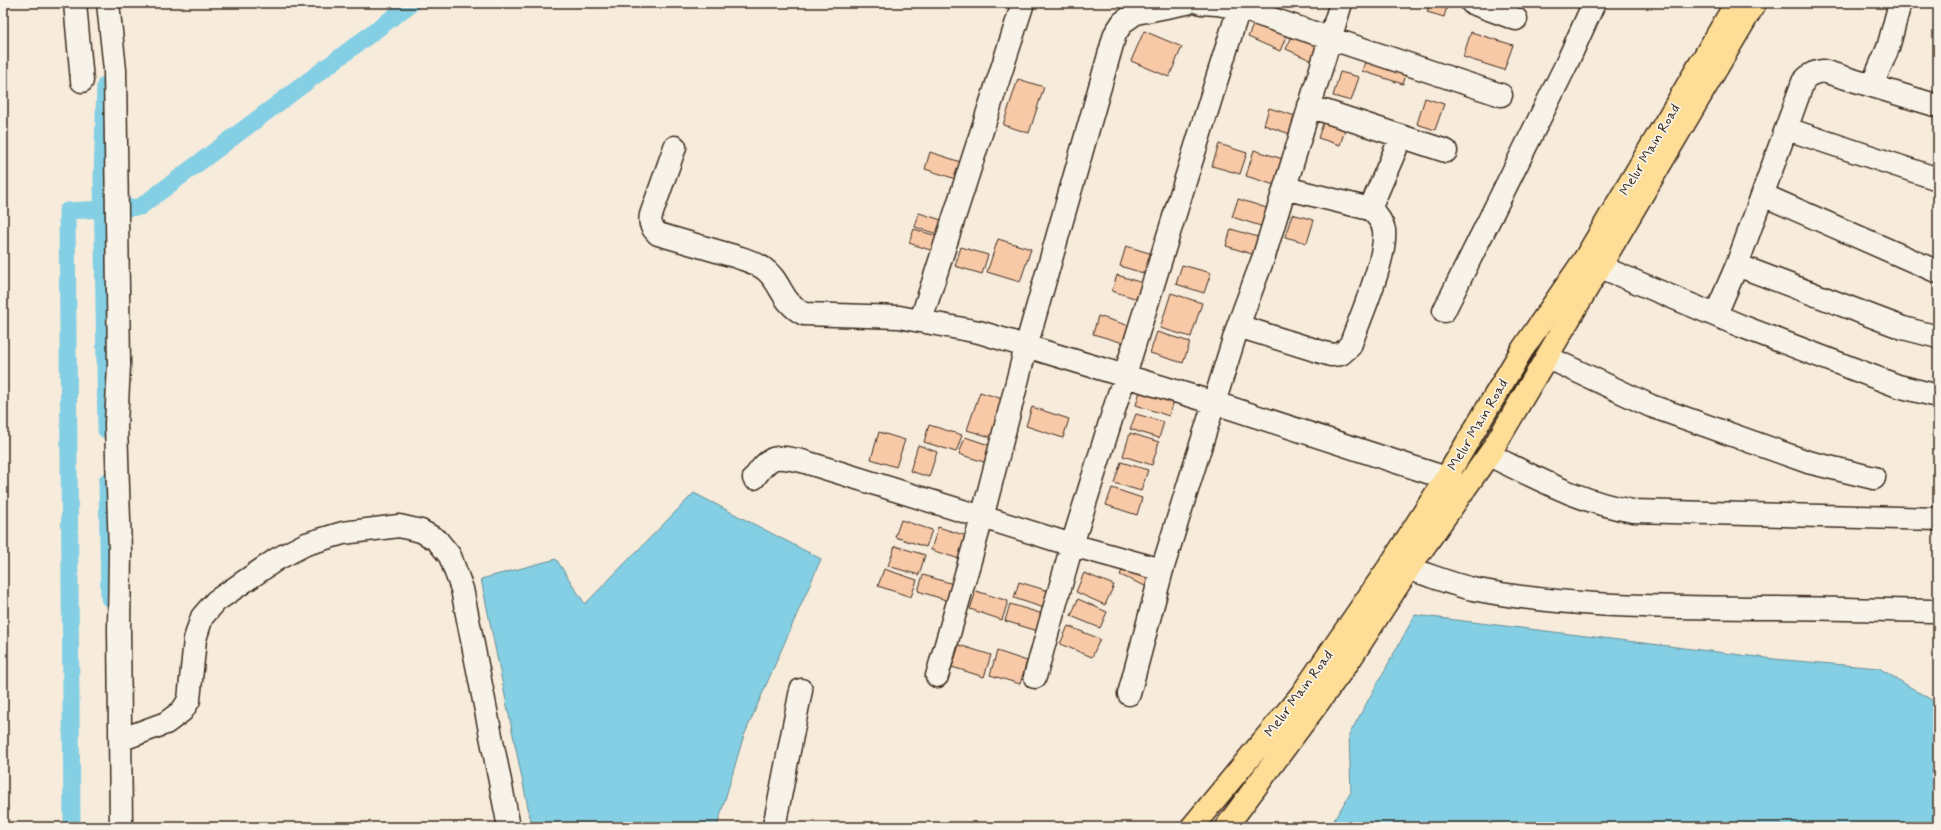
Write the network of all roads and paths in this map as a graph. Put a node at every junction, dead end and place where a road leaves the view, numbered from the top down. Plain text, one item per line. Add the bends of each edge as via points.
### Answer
1 (75, 3) edge
2 (108, 3) edge
3 (1023, 3) edge
4 (1188, 3) edge
5 (1200, 3) edge
6 (1341, 3) edge
7 (1472, 3) edge
8 (1594, 3) edge
9 (1736, 3) edge
10 (1755, 3) edge
11 (1900, 3) edge
12 (1239, 8) junction
13 (1516, 19) dead end
14 (1331, 38) junction
15 (82, 81) dead end
16 (1872, 85) junction
17 (1501, 94) dead end
18 (1309, 106) junction
19 (1938, 106) edge
20 (1787, 129) junction
21 (1401, 137) junction
22 (676, 147) dead end
23 (1446, 152) dead end
24 (1938, 179) edge
25 (1285, 188) junction
26 (1763, 195) junction
27 (1370, 209) junction
28 (1592, 264) junction
29 (1737, 266) junction
30 (1938, 272) edge
31 (1444, 311) dead end
32 (1716, 314) junction
33 (921, 320) junction
34 (1238, 326) junction
35 (1938, 337) edge
36 (1026, 347) junction
37 (1547, 357) junction
38 (1125, 377) junction
39 (1938, 396) edge
40 (1215, 403) junction
41 (1489, 455) junction
42 (754, 478) dead end
43 (1874, 478) dead end
44 (1456, 483) junction
45 (982, 518) junction
46 (1938, 519) edge
47 (1072, 545) junction
48 (1400, 566) junction
49 (1162, 570) junction
50 (1938, 611) edge
51 (937, 676) dead end
52 (1035, 677) dead end
53 (801, 690) dead end
54 (1129, 694) dead end
55 (120, 740) junction
56 (121, 827) edge
57 (509, 827) edge
58 (774, 827) edge
59 (1192, 827) edge
60 (1226, 827) edge

1 - 15 street
2 - 55 street via 115,70
3 - 33 street
4 - 36 street via 1136,13 1123,22 1116,34
5 - 12 street
6 - 14 street
7 - 13 street
8 - 31 street
9 - 28 main road, Melur Main Road
10 - 28 main road, Melur Main Road
11 - 16 street via 1882,67
12 - 14 street
12 - 38 street
14 - 17 street
14 - 18 street
16 - 19 street
16 - 20 street via 1823,71 1809,75 1803,82
18 - 21 street
18 - 25 street
20 - 24 street
20 - 26 street
21 - 23 street
21 - 27 street
22 - 33 street via 651,215 652,228 658,234 748,260 759,266 775,281 793,308 804,314
25 - 27 street
25 - 34 street via 1264,256
26 - 29 street
26 - 30 street
27 - 34 street via 1381,221 1384,229 1383,244 1379,264 1346,351 1331,355
28 - 32 street
28 - 37 main road, Melur Main Road
28 - 44 main road, Melur Main Road via 1522,350
29 - 32 street
29 - 35 street via 1903,328
32 - 39 street via 1898,386
33 - 36 street via 979,332
34 - 40 street
36 - 38 street
36 - 45 street
37 - 41 main road, Melur Main Road
37 - 43 street via 1651,406 1808,462
38 - 40 street
38 - 47 street
40 - 44 street
40 - 49 street
41 - 44 main road, Melur Main Road
41 - 46 street via 1578,497 1609,508 1633,511
42 - 45 street via 765,463 773,458 782,457 802,461
44 - 48 main road, Melur Main Road
45 - 47 street
45 - 51 street
47 - 49 street
47 - 52 street
48 - 50 street via 1471,588 1544,600 1682,608
48 - 59 main road, Melur Main Road via 1301,695
48 - 60 main road, Melur Main Road via 1349,661
49 - 54 street
53 - 58 street
55 - 56 street
55 - 57 street via 166,723 182,711 189,700 195,639 202,617 216,601 277,559 306,544 343,533 399,526 420,531 437,540 450,556 460,582

